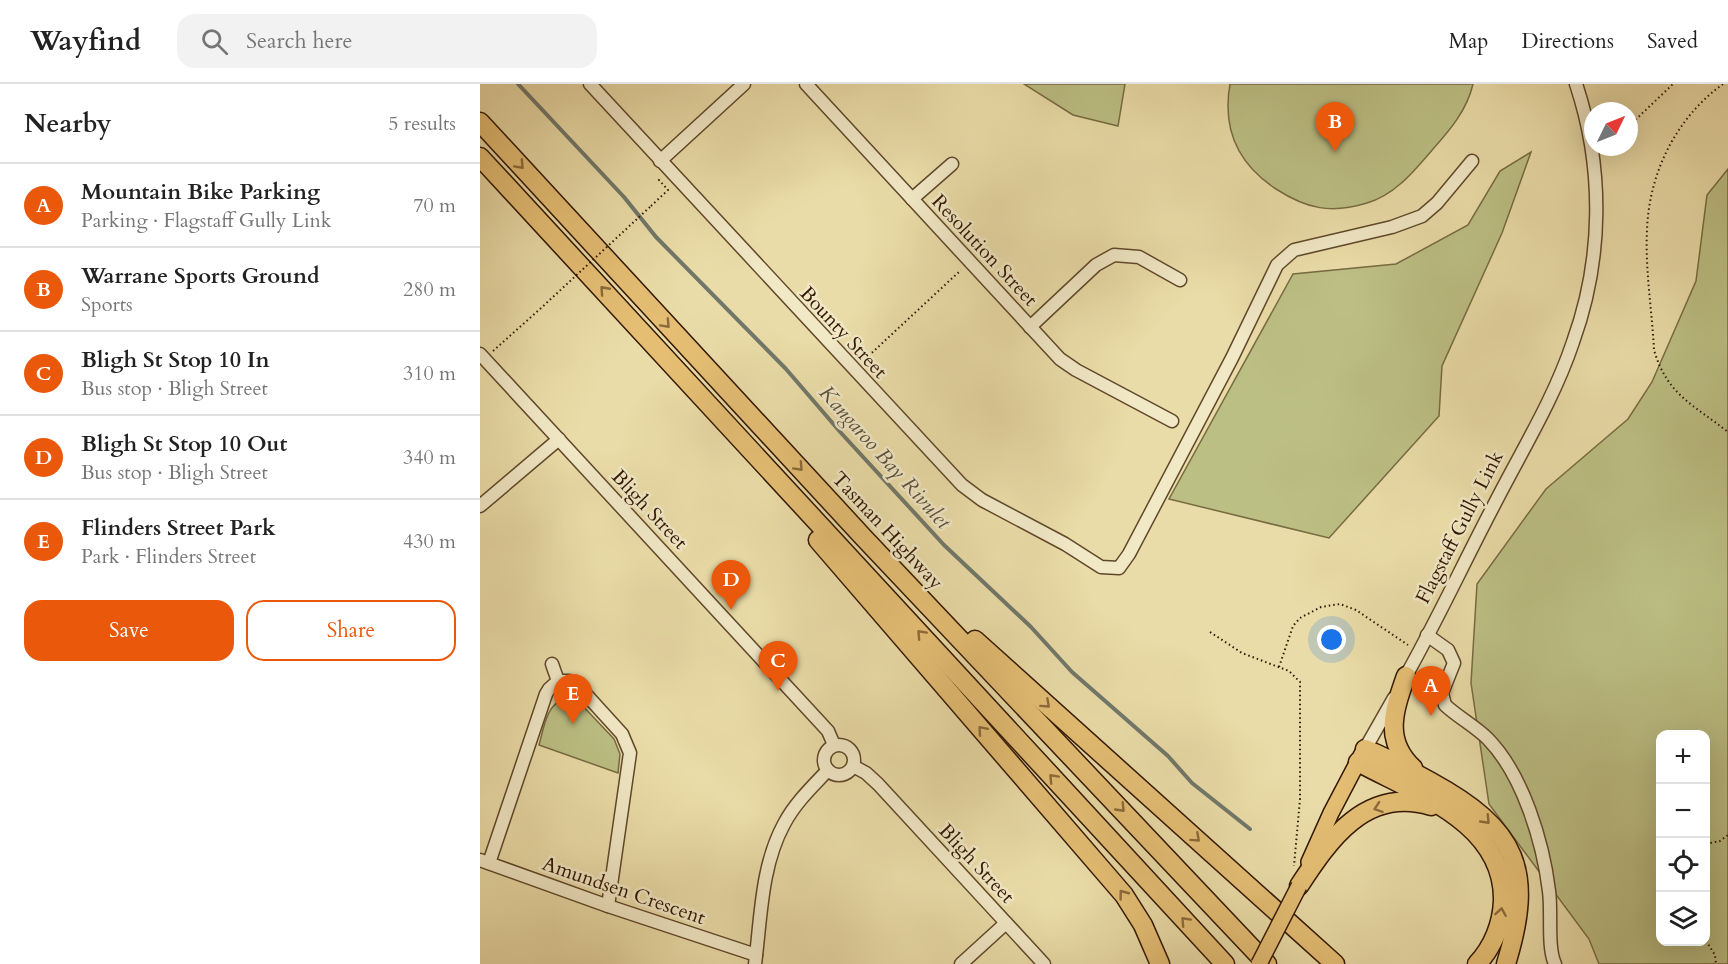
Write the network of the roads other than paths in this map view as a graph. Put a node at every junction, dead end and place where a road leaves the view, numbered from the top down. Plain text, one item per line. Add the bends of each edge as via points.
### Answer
1 (590, 84) edge
2 (744, 84) edge
3 (806, 84) edge
4 (1576, 84) edge
5 (480, 122) edge
6 (480, 157) edge
7 (660, 161) junction
8 (1472, 161) dead end
9 (952, 164) dead end
10 (912, 199) junction
11 (1180, 280) dead end
12 (630, 320) junction
13 (1030, 327) junction
14 (482, 357) edge
15 (1172, 421) dead end
16 (559, 439) junction
17 (480, 506) edge
18 (864, 538) junction
19 (1427, 635) junction
20 (552, 664) dead end
21 (1406, 676) junction
22 (558, 681) junction
23 (834, 746) junction
24 (1361, 755) junction
25 (853, 766) junction
26 (828, 770) junction
27 (1439, 786) junction
28 (1455, 816) junction
29 (484, 862) edge
30 (1299, 886) junction
31 (608, 906) junction
32 (1006, 923) junction
33 (755, 959) edge
34 (961, 964) edge
35 (1044, 964) edge
36 (1160, 964) edge
37 (1225, 964) edge
38 (1259, 964) edge
39 (1267, 964) edge
40 (1335, 964) edge
41 (1478, 964) edge
42 (1506, 964) edge
43 (1555, 964) edge

1 - 7 street, Bounty Street
2 - 7 street
3 - 10 street, Resolution Street
4 - 19 street, Flagstaff Gully Link via 1590,139 1597,203 1590,279 1574,342
5 -> 18 highway, Tasman Highway
12 -> 6 highway
7 - 8 street, Bounty Street via 962,485 1101,567 1119,568 1281,261 1294,250 1422,216
9 - 10 street, Resolution Street
10 - 13 street, Resolution Street
11 - 13 street, Resolution Street via 1139,257 1114,255 1096,266
36 -> 12 highway via 1143,926 1119,889
37 -> 12 highway
13 - 15 street, Resolution Street via 1067,365
14 - 16 street, Bligh Street
16 - 17 street
16 - 23 street, Bligh Street via 828,731
18 -> 39 highway, Tasman Highway
18 -> 40 highway
19 - 21 street, Flagstaff Gully Link
19 - 43 street via 1448,650 1454,663 1442,693 1445,705 1473,724 1505,760 1531,818 1550,892
20 - 22 street
21 - 24 street, Flagstaff Gully Link
21 - 27 highway via 1394,717 1396,742 1410,765
22 - 29 street via 546,694
22 - 31 street via 569,681 582,690 622,734 628,747
23 - 25 street via 844,745 852,751
23 - 26 street via 824,756
24 - 27 highway via 1384,757
24 - 28 highway
24 - 30 main road, Flagstaff Gully Link
25 - 26 street via 844,774 835,775
25 - 32 street, Bligh Street via 878,784
26 - 33 street via 792,811 773,849
27 -> 42 highway via 1487,819 1513,859 1519,909
28 -> 30 highway via 1425,804 1408,803 1366,812 1335,836
41 -> 28 highway via 1500,922 1502,880 1484,841
29 - 31 street, Amundsen Crescent
30 - 38 main road, Flagstaff Gully Link, bridge
31 - 33 street, Amundsen Crescent
32 - 34 street
32 - 35 street, Bligh Street

